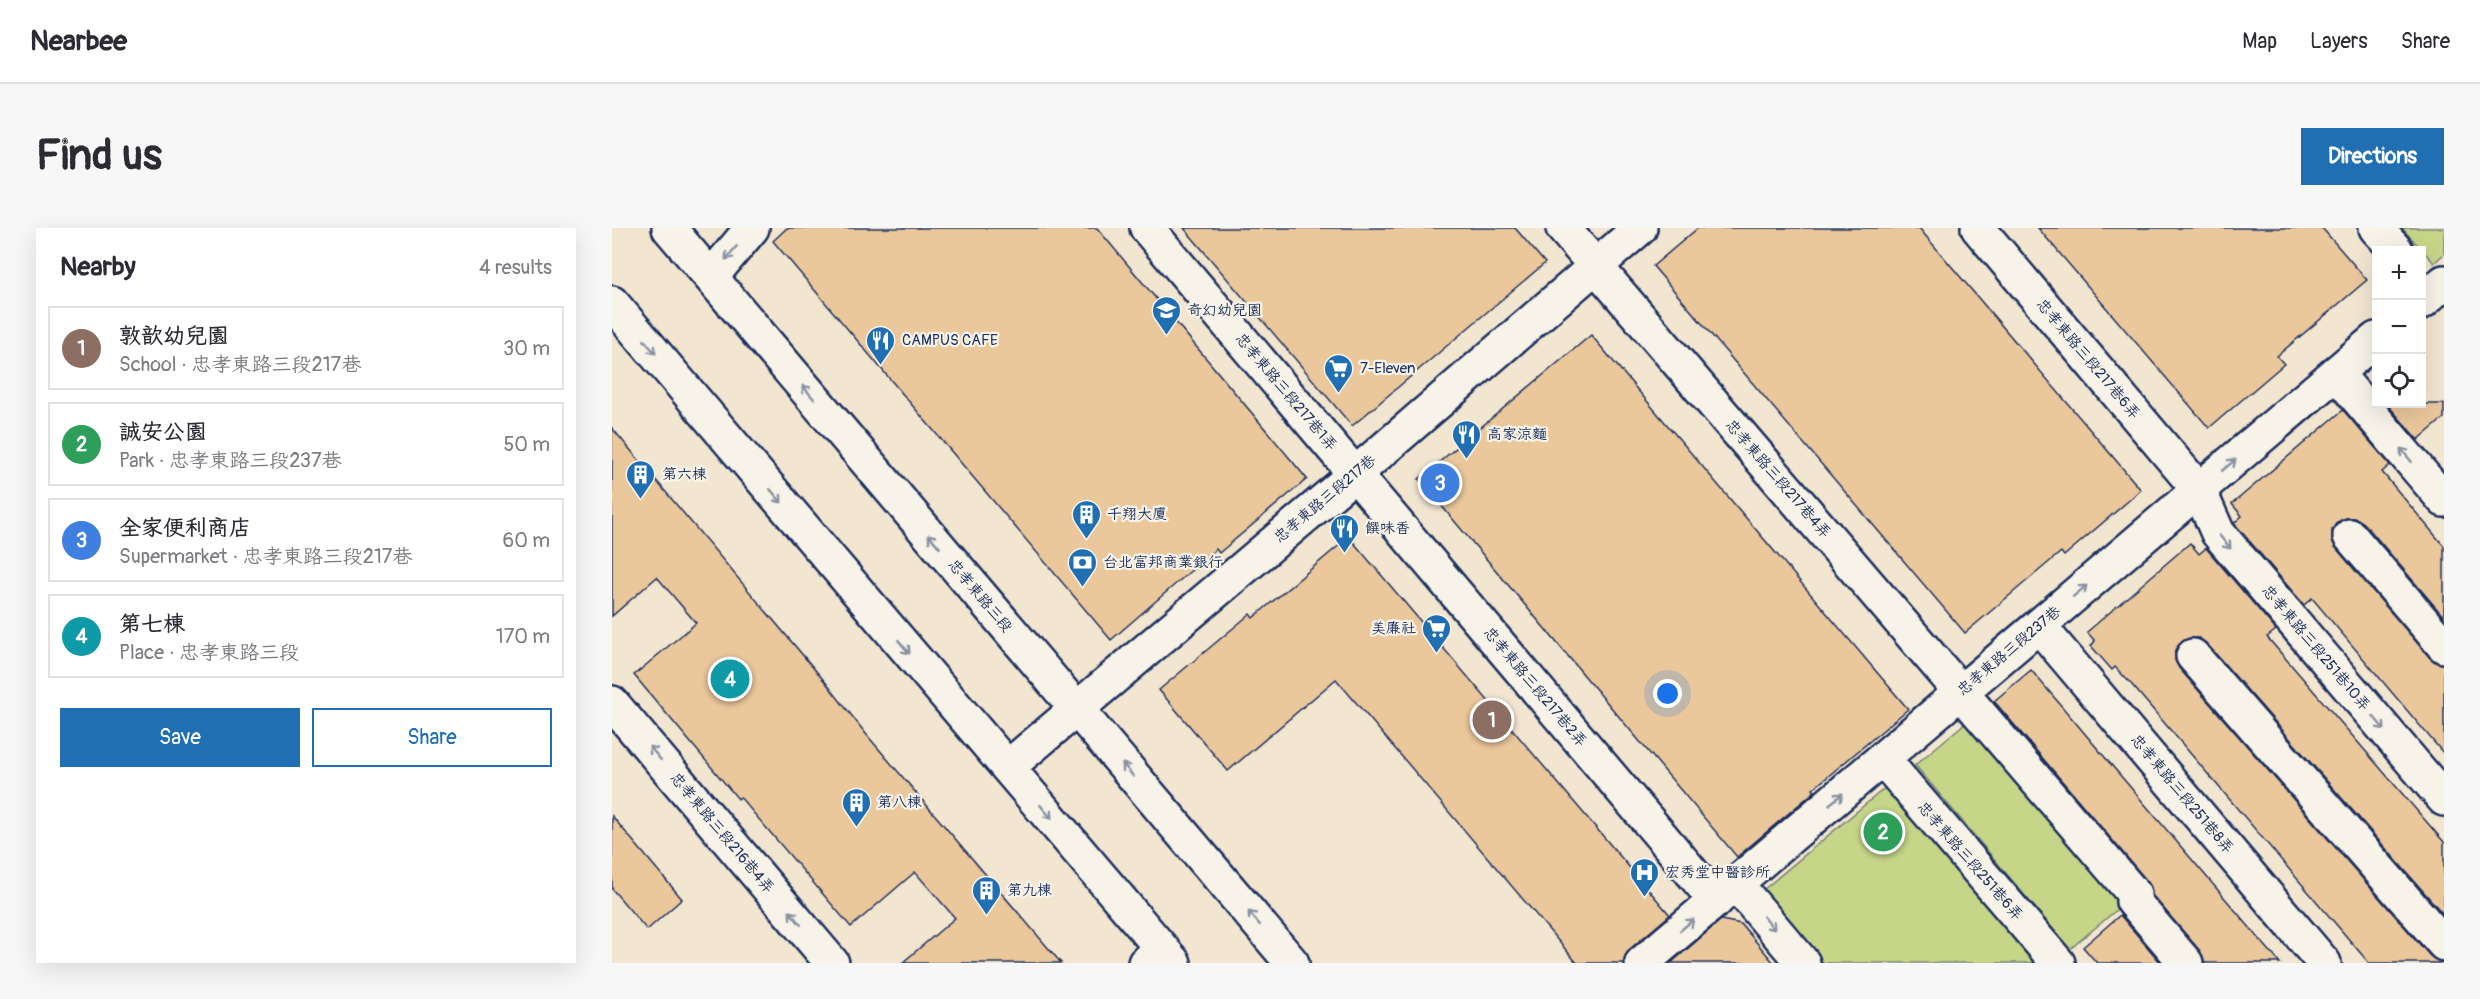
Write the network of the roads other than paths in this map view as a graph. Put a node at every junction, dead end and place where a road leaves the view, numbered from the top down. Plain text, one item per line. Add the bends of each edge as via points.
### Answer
1 (669, 228) edge
2 (752, 228) edge
3 (1147, 228) edge
4 (1563, 228) edge
5 (1640, 228) edge
6 (1978, 228) edge
7 (2376, 228) edge
8 (2392, 246) edge
9 (1595, 266) junction
10 (711, 277) junction
11 (612, 303) edge
12 (2372, 342) edge
13 (2336, 373) junction
14 (1355, 474) junction
15 (2199, 490) junction
16 (2444, 500) edge
17 (2350, 536) dead end
18 (2039, 626) junction
19 (2444, 646) edge
20 (2193, 656) dead end
21 (1961, 693) junction
22 (612, 703) edge
23 (1076, 709) junction
24 (1883, 759) junction
25 (1008, 767) junction
26 (2444, 799) edge
27 (1726, 893) junction
28 (2444, 944) edge
29 (1160, 958) edge
30 (832, 963) edge
31 (1292, 963) edge
32 (1642, 963) edge
33 (1803, 963) edge
34 (2058, 963) edge
35 (2186, 963) edge
36 (2324, 963) edge

1 - 10 main road, 忠孝東路三段
2 -> 10 main road
3 - 14 main road, 忠孝東路三段217巷1弄
4 - 9 main road, 忠孝東路三段217巷4弄
5 - 9 main road, 忠孝東路三段217巷
6 - 15 main road, 忠孝東路三段217巷6弄
7 - 8 main road
9 - 14 main road, 忠孝東路三段217巷
9 - 21 main road, 忠孝東路三段217巷4弄
23 -> 10 main road, 忠孝東路三段
11 -> 25 main road
12 - 13 main road, 忠孝東路三段237巷
15 -> 13 main road, 忠孝東路三段237巷
16 -> 13 main road
14 - 23 main road, 忠孝東路三段217巷
14 - 27 main road, 忠孝東路三段217巷2弄
18 -> 15 main road, 忠孝東路三段237巷
15 -> 26 main road, 忠孝東路三段251巷10弄 via 2218,533
17 - 19 main road
18 - 21 main road, 忠孝東路三段237巷
18 - 36 main road, 忠孝東路三段251巷8弄
20 - 28 main road
21 - 24 main road, 忠孝東路三段237巷
21 - 35 main road, 忠孝東路三段217巷4弄 via 2134,894 2133,901
30 -> 22 main road, 忠孝東路三段216巷4弄
23 - 25 main road, 忠孝東路三段217巷
31 -> 23 main road, 忠孝東路三段
27 -> 24 main road, 忠孝東路三段237巷
24 - 34 main road, 忠孝東路三段251巷6弄
25 -> 29 main road
32 -> 27 main road, 忠孝東路三段237巷
27 -> 33 main road, 忠孝東路三段217巷2弄

